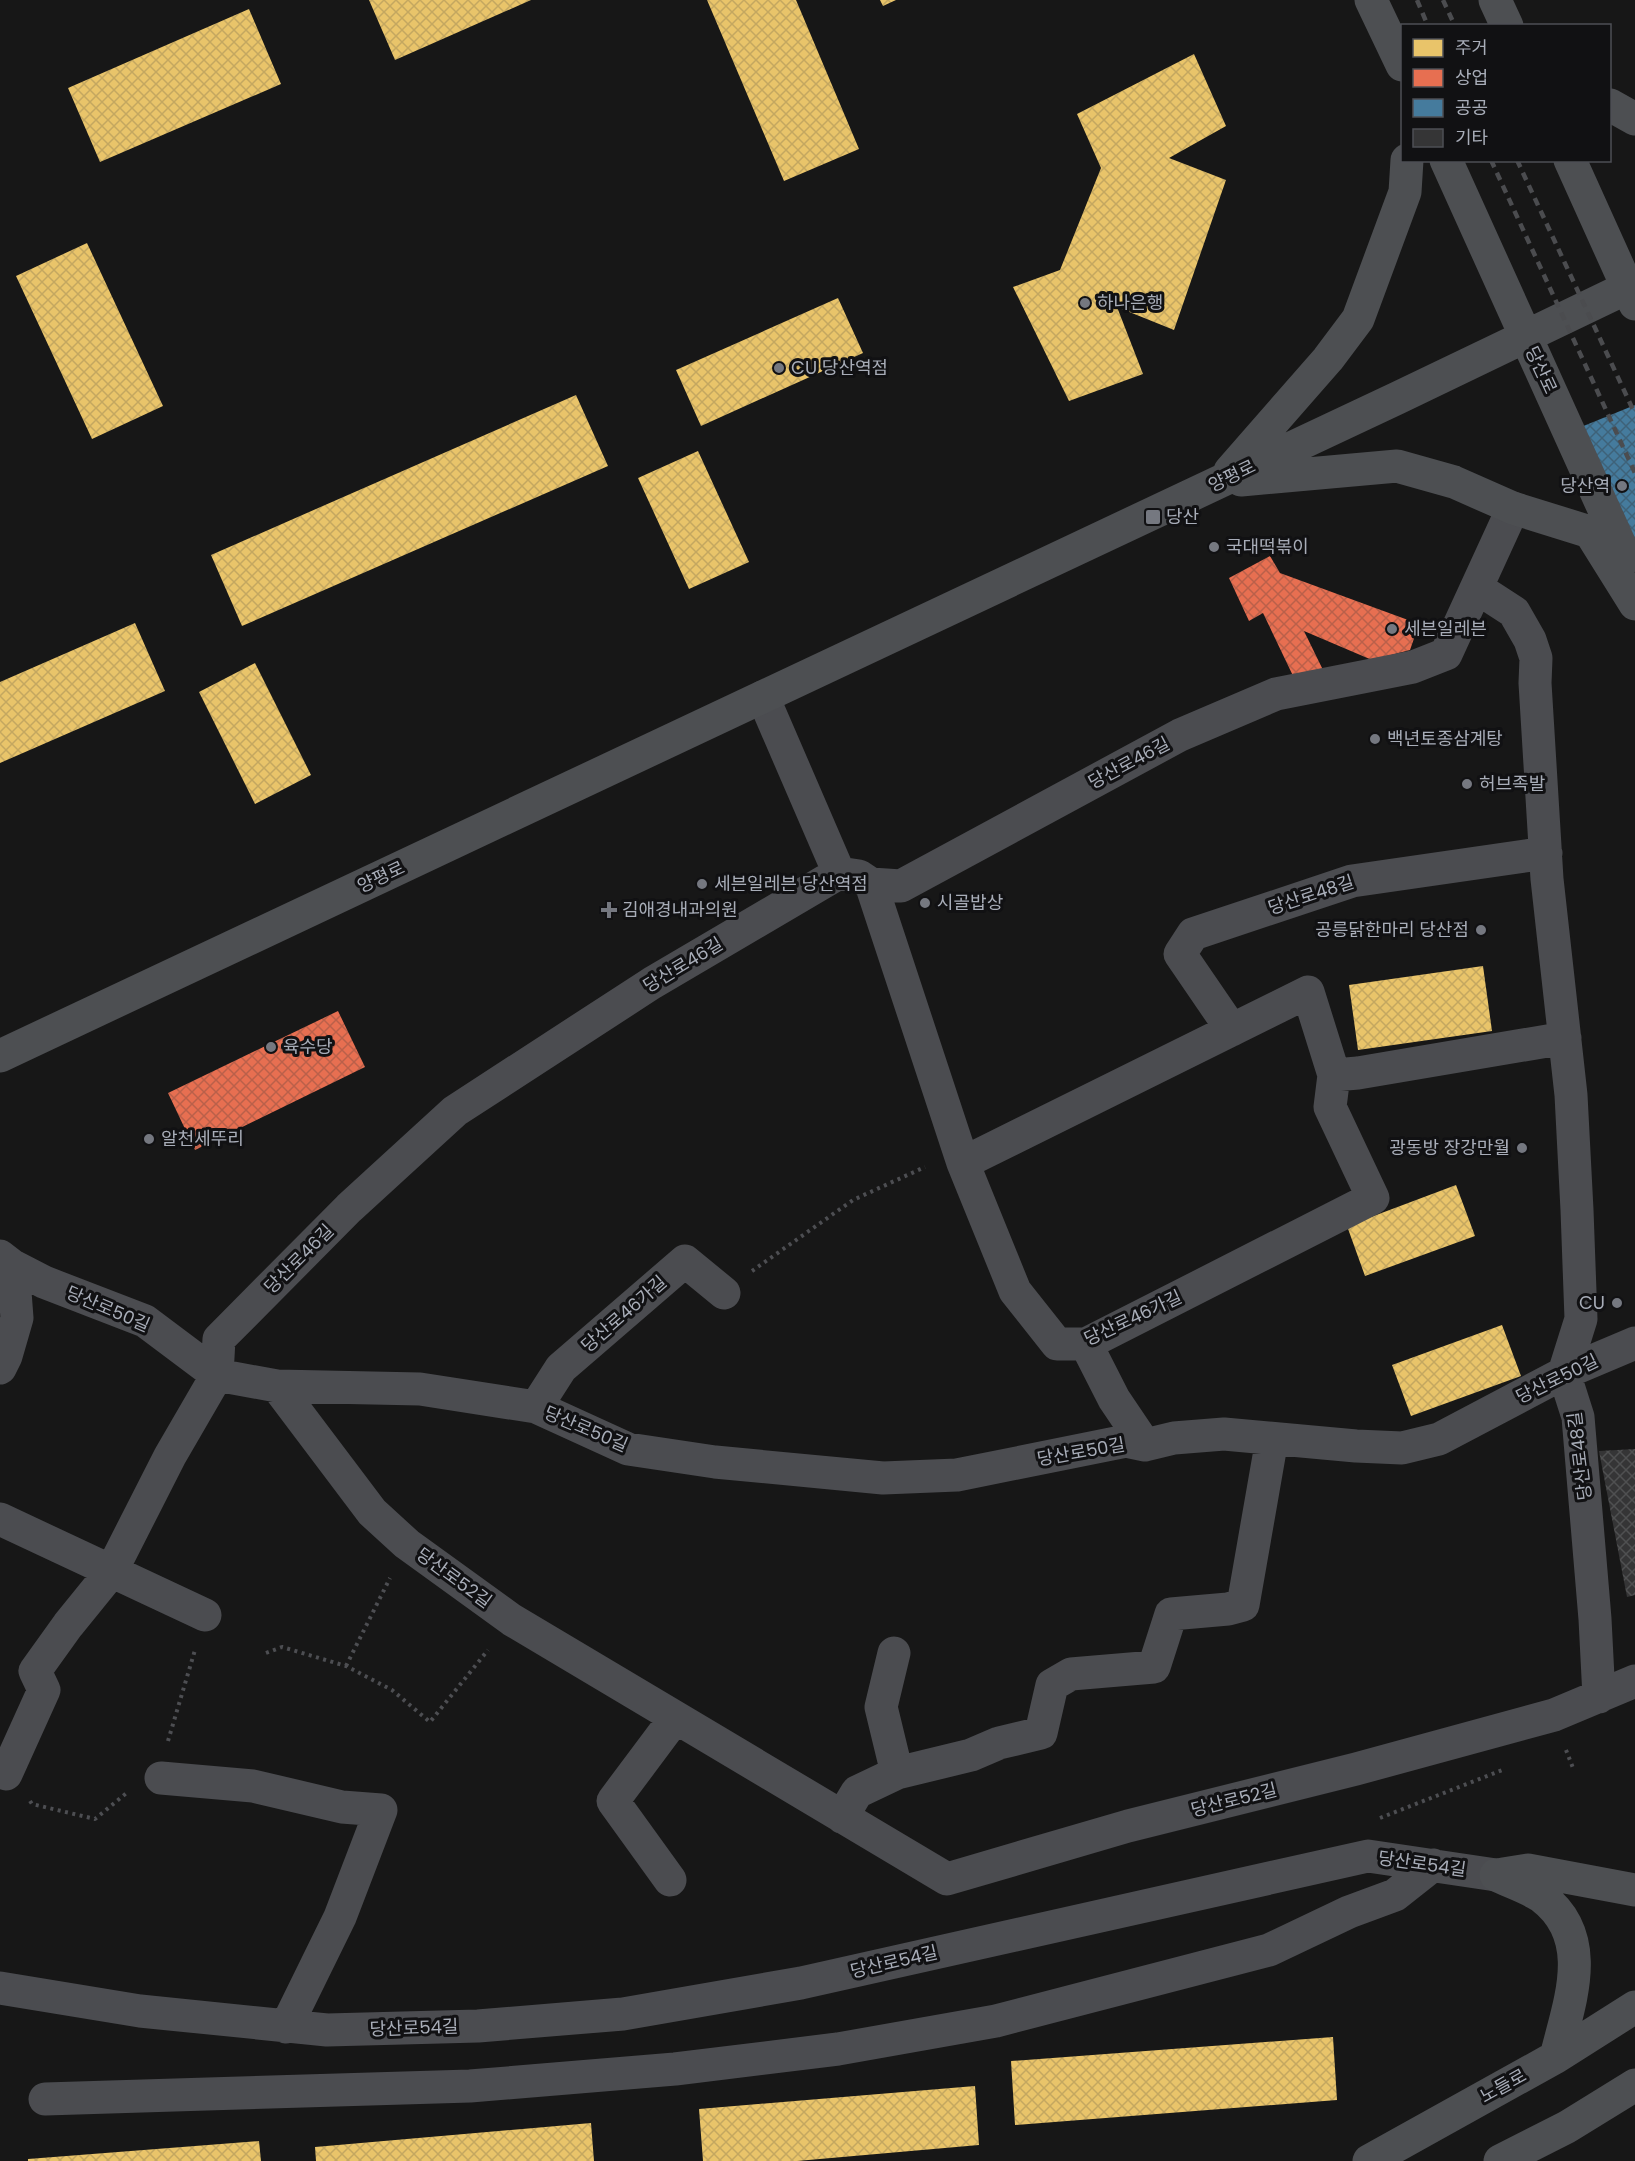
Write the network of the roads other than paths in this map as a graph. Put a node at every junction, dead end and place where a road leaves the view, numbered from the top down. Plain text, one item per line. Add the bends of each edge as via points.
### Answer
1 (1371, 0) edge
2 (1495, 0) edge
3 (1506, 24) edge
4 (1401, 63) edge
5 (1611, 106) edge
6 (1635, 119) edge
7 (1407, 162) edge
8 (1447, 162) edge
9 (1571, 162) edge
10 (1632, 292) edge
11 (1525, 336) junction
12 (1221, 481) junction
13 (1513, 508) junction
14 (1635, 579) edge
15 (1477, 588) junction
16 (1635, 604) edge
17 (763, 697) junction
18 (1546, 853) junction
19 (838, 873) junction
20 (871, 884) junction
21 (1232, 1030) junction
22 (1565, 1038) junction
23 (0, 1056) edge
24 (1334, 1075) junction
25 (963, 1163) junction
26 (6, 1261) edge
27 (724, 1293) road end
28 (1635, 1343) edge
29 (1086, 1344) junction
30 (0, 1368) edge
31 (1564, 1372) junction
32 (217, 1375) junction
33 (277, 1386) junction
34 (536, 1407) junction
35 (1272, 1439) junction
36 (1145, 1445) junction
37 (0, 1519) edge
38 (111, 1572) junction
39 (205, 1615) road end
40 (894, 1653) dead end
41 (1635, 1681) edge
42 (1599, 1697) junction
43 (675, 1718) junction
44 (897, 1773) junction
45 (6, 1774) road end
46 (161, 1778) road end
47 (842, 1817) junction
48 (1433, 1865) junction
49 (1496, 1875) junction
50 (670, 1880) dead end
51 (1635, 1890) edge
52 (0, 1988) edge
53 (1635, 2007) edge
54 (286, 2027) junction
55 (1556, 2057) junction
56 (1635, 2085) edge
57 (45, 2099) dead end
58 (1567, 2127) junction
59 (1369, 2161) edge
60 (1500, 2161) edge
61 (1515, 2161) edge

1 - 4 main road
2 - 3 main road
5 - 6 main road
7 - 12 main road via 1405,192 1358,319
8 - 11 main road, 당산로
9 - 10 main road
10 - 11 main road, 양평로
11 - 12 main road, 양평로
11 - 14 main road, 당산로
12 - 13 main road via 1397,466 1454,482
12 - 17 main road, 양평로
13 - 15 street, 당산로46길
13 - 16 main road via 1590,532
15 - 18 street via 1514,612 1536,658
15 - 20 street, 당산로46길 via 1446,654 1413,667 1276,694 1180,735 901,886
17 - 19 street
17 - 23 main road, 양평로
18 - 21 street, 당산로48길 via 1352,881 1193,934 1180,954
18 - 22 street
19 - 20 street, 당산로46길 via 859,876
19 - 32 street, 당산로46길 via 652,983 455,1111 349,1208 219,1339
20 - 25 street, 당산로46가길
21 - 24 street via 1308,992
21 - 25 street
22 - 24 street
22 - 31 street via 1581,1319
24 - 29 street, 당산로46가길 via 1330,1107 1373,1198
25 - 29 street, 당산로46가길 via 1015,1291 1057,1344
26 - 30 street via 17,1318
26 - 32 street, 당산로50길 via 44,1282 144,1321
27 - 34 street, 당산로46가길 via 685,1261 561,1368
28 - 31 street, 당산로50길
29 - 36 street via 1114,1399
31 - 35 street, 당산로50길 via 1439,1439 1401,1448
31 - 42 street, 당산로48길 via 1578,1417
32 - 33 street, 당산로50길
32 - 38 street, 당산로46길 via 170,1456
33 - 34 street, 당산로50길 via 420,1389
33 - 43 street, 당산로52길 via 372,1512 407,1544 512,1620
34 - 36 street, 당산로50길 via 628,1449 883,1479 957,1475 1126,1441
35 - 36 street, 당산로50길 via 1224,1434
35 - 44 street via 1243,1605 1171,1614 1154,1667 1071,1674 1052,1685 1041,1733
37 - 38 street
38 - 39 street
38 - 45 street, 당산로46길 via 35,1671 44,1690
40 - 44 street via 881,1707
41 - 42 street, 당산로52길
42 - 47 street, 당산로52길 via 1554,1716 1128,1826 947,1879
43 - 47 street, 당산로52길
43 - 50 street via 613,1801
44 - 47 street via 857,1792
46 - 54 street via 252,1786 342,1807 381,1810 340,1917
48 - 49 street, 당산로54길
48 - 54 street, 당산로54길 via 1368,1856 801,1983 623,2014 478,2026 327,2030
48 - 57 street via 1395,1895 1269,1950 996,2021 838,2049 675,2069 470,2086
49 - 51 main road via 1528,1870
49 - 55 main road via 1541,1897 1562,1917 1574,1944 1575,1979
52 - 54 street, 당산로54길 via 140,2011
53 - 55 main road, 노들로
55 - 59 main road, 노들로
56 - 58 main road
58 - 60 main road
58 - 61 main road

